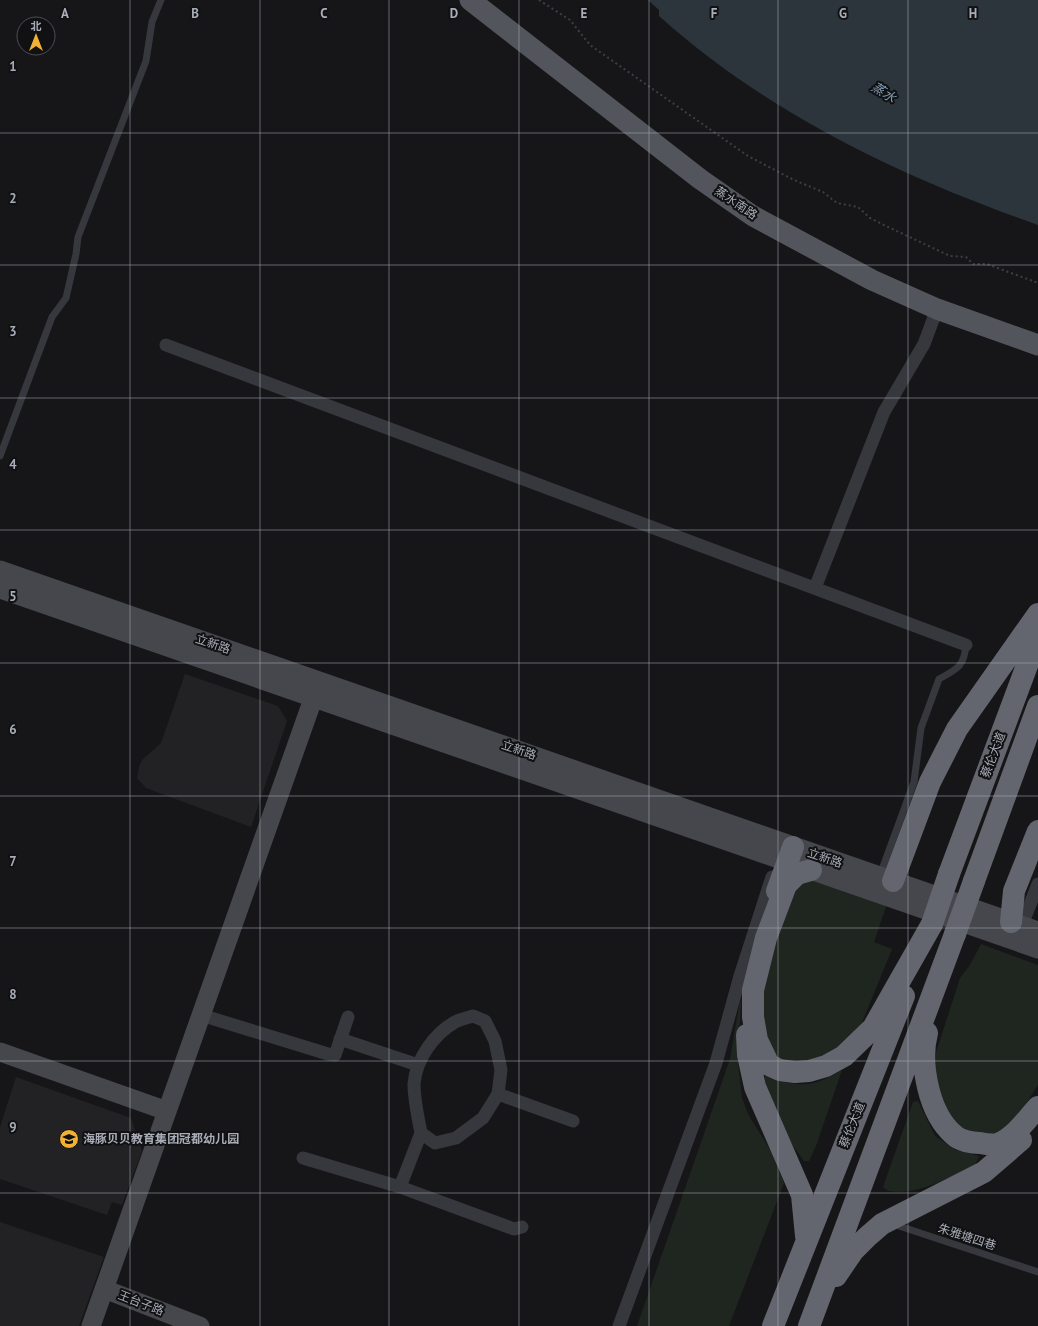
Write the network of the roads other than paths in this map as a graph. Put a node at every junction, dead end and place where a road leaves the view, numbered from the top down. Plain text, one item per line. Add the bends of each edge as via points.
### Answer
1 (161, 0) edge
2 (470, 0) edge
3 (492, 0) edge
4 (937, 309) junction
5 (1038, 330) edge
6 (166, 345) dead end
7 (1038, 345) edge
8 (0, 456) edge
9 (0, 570) edge
10 (815, 588) junction
11 (0, 589) edge
12 (1038, 614) edge
13 (1038, 636) edge
14 (966, 645) joint
15 (313, 698) junction
16 (1038, 706) edge
17 (1038, 831) edge
18 (786, 856) junction
19 (811, 870) junction
20 (886, 879) junction
21 (1038, 884) edge
22 (932, 924) junction
23 (1024, 926) edge
24 (955, 934) junction
25 (1038, 949) edge
26 (201, 1015) junction
27 (348, 1017) dead end
28 (340, 1039) junction
29 (0, 1052) edge
30 (418, 1065) junction
31 (498, 1094) junction
32 (1038, 1107) edge
33 (167, 1111) junction
34 (1038, 1118) edge
35 (573, 1121) dead end
36 (421, 1133) junction
37 (302, 1158) dead end
38 (400, 1187) junction
39 (895, 1217) junction
40 (522, 1227) dead end
41 (806, 1238) junction
42 (1038, 1272) edge
43 (104, 1289) junction
44 (819, 1300) junction
45 (90, 1326) edge
46 (200, 1326) edge
47 (619, 1326) edge
48 (773, 1326) edge
49 (809, 1326) edge

1 - 8 lane via 152,22 146,61 78,237 66,298 52,317
2 - 4 main road, 蒸水南路 via 733,202 828,257
3 - 5 main road, 蒸水南路 via 699,164 757,205 833,247 922,286
4 - 7 main road, 蒸水南路
4 - 10 street via 924,344 884,412
6 - 10 street
9 - 18 main road, 立新路
10 - 14 street
11 - 15 main road, 立新路
12 - 20 highway via 957,729
13 - 22 highway, 蔡伦大道, bridge
14 - 20 lane via 965,658 958,668 939,679 921,728 914,782
15 - 18 main road, 立新路
15 - 26 main road
16 - 24 highway, 蔡伦大道, bridge
17 - 23 highway via 1014,891
18 - 19 main road, 立新路
18 - 20 main road, 立新路
18 - 41 highway via 762,934 750,985 746,1017 748,1055 755,1086 802,1195
18 - 47 street via 740,976 716,1062
19 - 22 highway via 797,874 786,885 766,938 753,990 753,1017 757,1040 769,1064 780,1070 809,1071 826,1066 844,1056 873,1028
19 - 25 main road, 立新路
20 - 23 main road, 立新路
21 - 23 street
22 - 41 highway, 蔡伦大道
24 - 32 highway via 925,1043 923,1062 933,1102 942,1121 954,1136 972,1143 997,1144 1014,1134
24 - 44 highway
26 - 28 street via 328,1054 335,1055
26 - 33 main road
27 - 28 street
28 - 30 street
29 - 33 main road
30 - 31 street via 440,1033 456,1021 473,1016 485,1021 495,1041 501,1070
30 - 36 street via 414,1084
31 - 35 street
31 - 36 street via 483,1118 456,1138 435,1143
33 - 43 main road
34 - 39 highway via 1022,1139 984,1172
36 - 38 street
37 - 38 street
38 - 40 street via 514,1229
39 - 42 lane, 朱雅塘四巷 via 899,1226
39 - 44 highway via 867,1236 853,1251
41 - 48 highway, 蔡伦大道
43 - 45 main road
43 - 46 main road, 王台子路
44 - 49 highway

